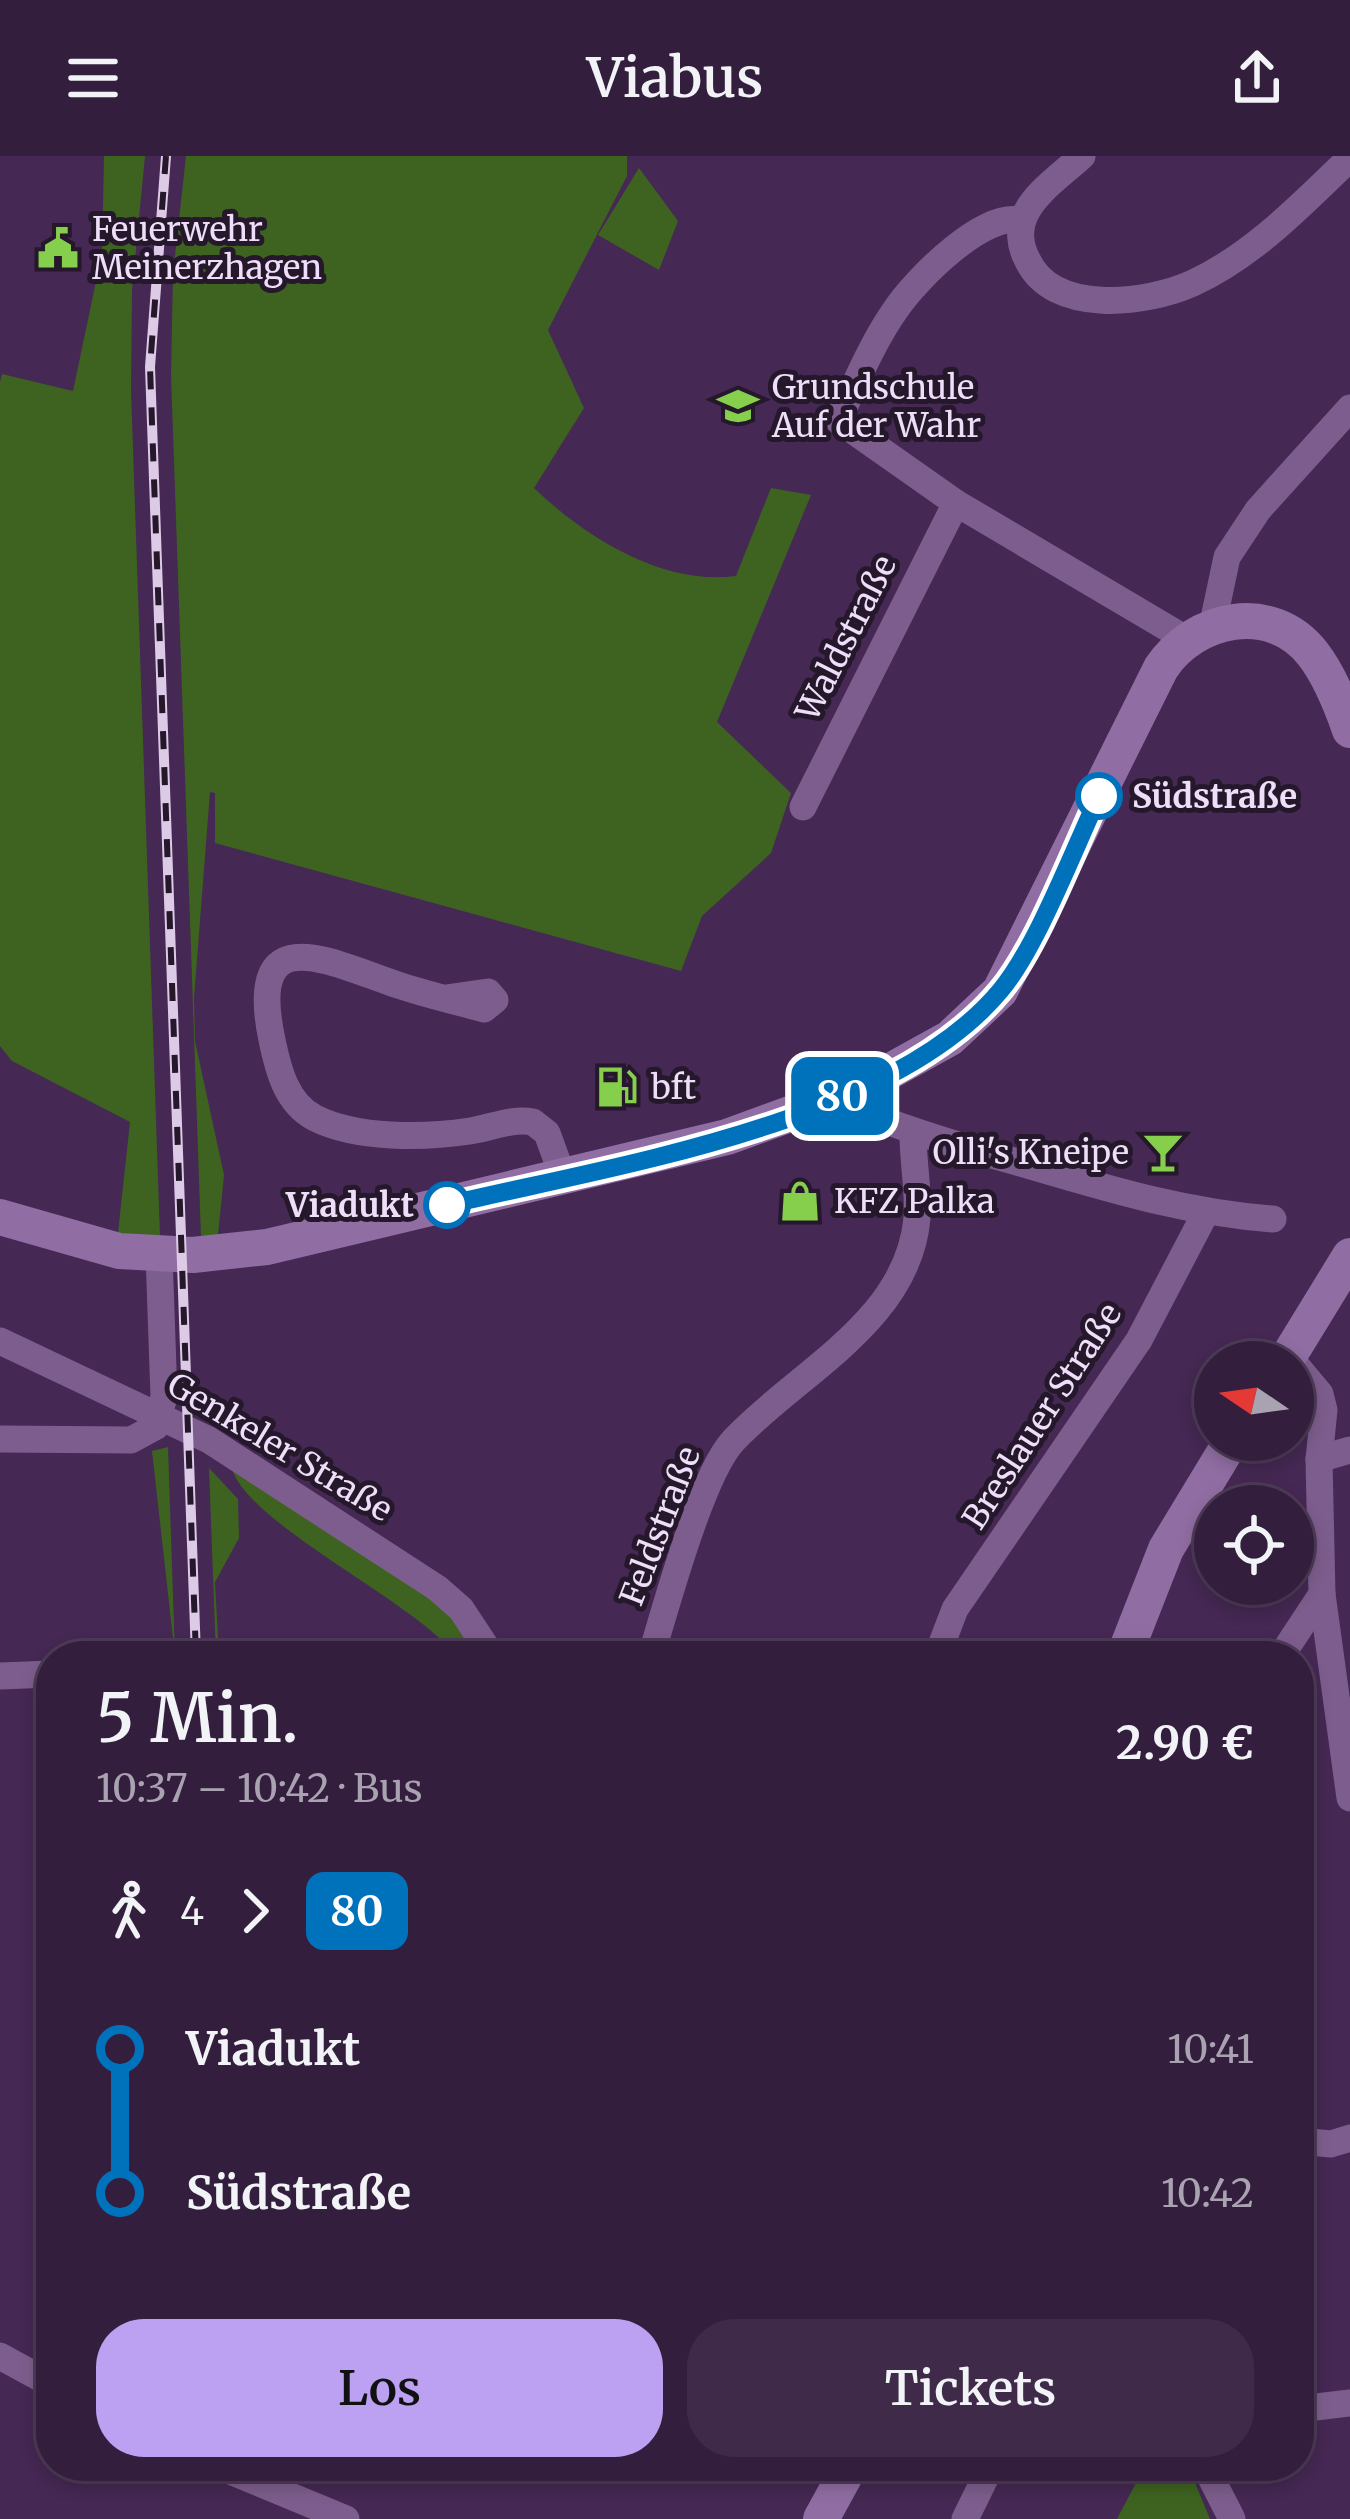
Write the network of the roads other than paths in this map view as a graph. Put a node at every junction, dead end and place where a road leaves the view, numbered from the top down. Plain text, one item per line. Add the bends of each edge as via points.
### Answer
1 (1082, 156) edge
2 (1350, 158) edge
3 (1022, 221) junction
4 (1350, 408) edge
5 (956, 503) junction
6 (1200, 631) junction
7 (1350, 730) edge
8 (803, 807) dead end
9 (446, 998) dead end
10 (835, 1100) junction
11 (913, 1135) junction
12 (562, 1178) junction
13 (1205, 1214) junction
14 (0, 1217) edge
15 (1273, 1219) dead end
16 (159, 1254) junction
17 (1350, 1256) edge
18 (1350, 1283) edge
19 (0, 1341) edge
20 (1298, 1341) edge
21 (1302, 1341) edge
22 (1314, 1391) edge
23 (161, 1414) junction
24 (0, 1439) edge
25 (1350, 1450) edge
26 (1319, 1459) junction
27 (1219, 1461) edge
28 (1322, 1594) junction
29 (482, 1641) edge
30 (656, 1641) edge
31 (943, 1641) edge
32 (1130, 1641) edge
33 (1291, 1641) edge
34 (1339, 1667) edge
35 (36, 1675) edge
36 (0, 1676) edge
37 (1350, 1798) edge
38 (0, 2356) edge
39 (36, 2376) edge
40 (1350, 2403) edge
41 (1314, 2407) edge
42 (254, 2481) edge
43 (842, 2481) edge
44 (984, 2481) edge
45 (1212, 2481) edge
46 (346, 2519) edge
47 (821, 2519) edge
48 (965, 2519) edge
49 (1232, 2519) edge

1 - 3 street
2 - 3 street via 1252,247 1193,283 1140,298 1088,297 1039,278 1022,248
3 - 5 street via 996,220 902,301 838,419
4 - 6 street via 1226,557
5 - 6 street
5 - 8 street, Waldstraße
6 - 7 main road via 1270,626 1303,643
6 - 10 main road via 1161,668 1000,991 950,1038
9 - 12 street via 333,958 283,964 267,984 265,1006 294,1101 328,1123 398,1134 533,1122 547,1133
10 - 11 street
10 - 12 main road
11 - 13 street
11 - 30 street, Feldstraße via 917,1216 909,1256 848,1342 730,1444 685,1546
12 - 16 main road via 267,1247
13 - 15 street
13 - 31 street, Breslauer Straße via 1139,1340 955,1609
14 - 16 main road via 81,1244
16 - 23 street
17 - 20 main road
18 - 21 main road
19 - 23 street, Genkeler Straße
22 - 26 street via 1323,1402
23 - 24 street via 146,1436 131,1440
23 - 29 street, Genkeler Straße via 437,1588
25 - 26 street
26 - 28 street
27 - 32 main road via 1166,1549
28 - 33 street
28 - 34 street
34 - 37 street
35 - 36 street
38 - 39 street
40 - 41 street
42 - 46 street
43 - 47 main road
44 - 48 street
45 - 49 street

